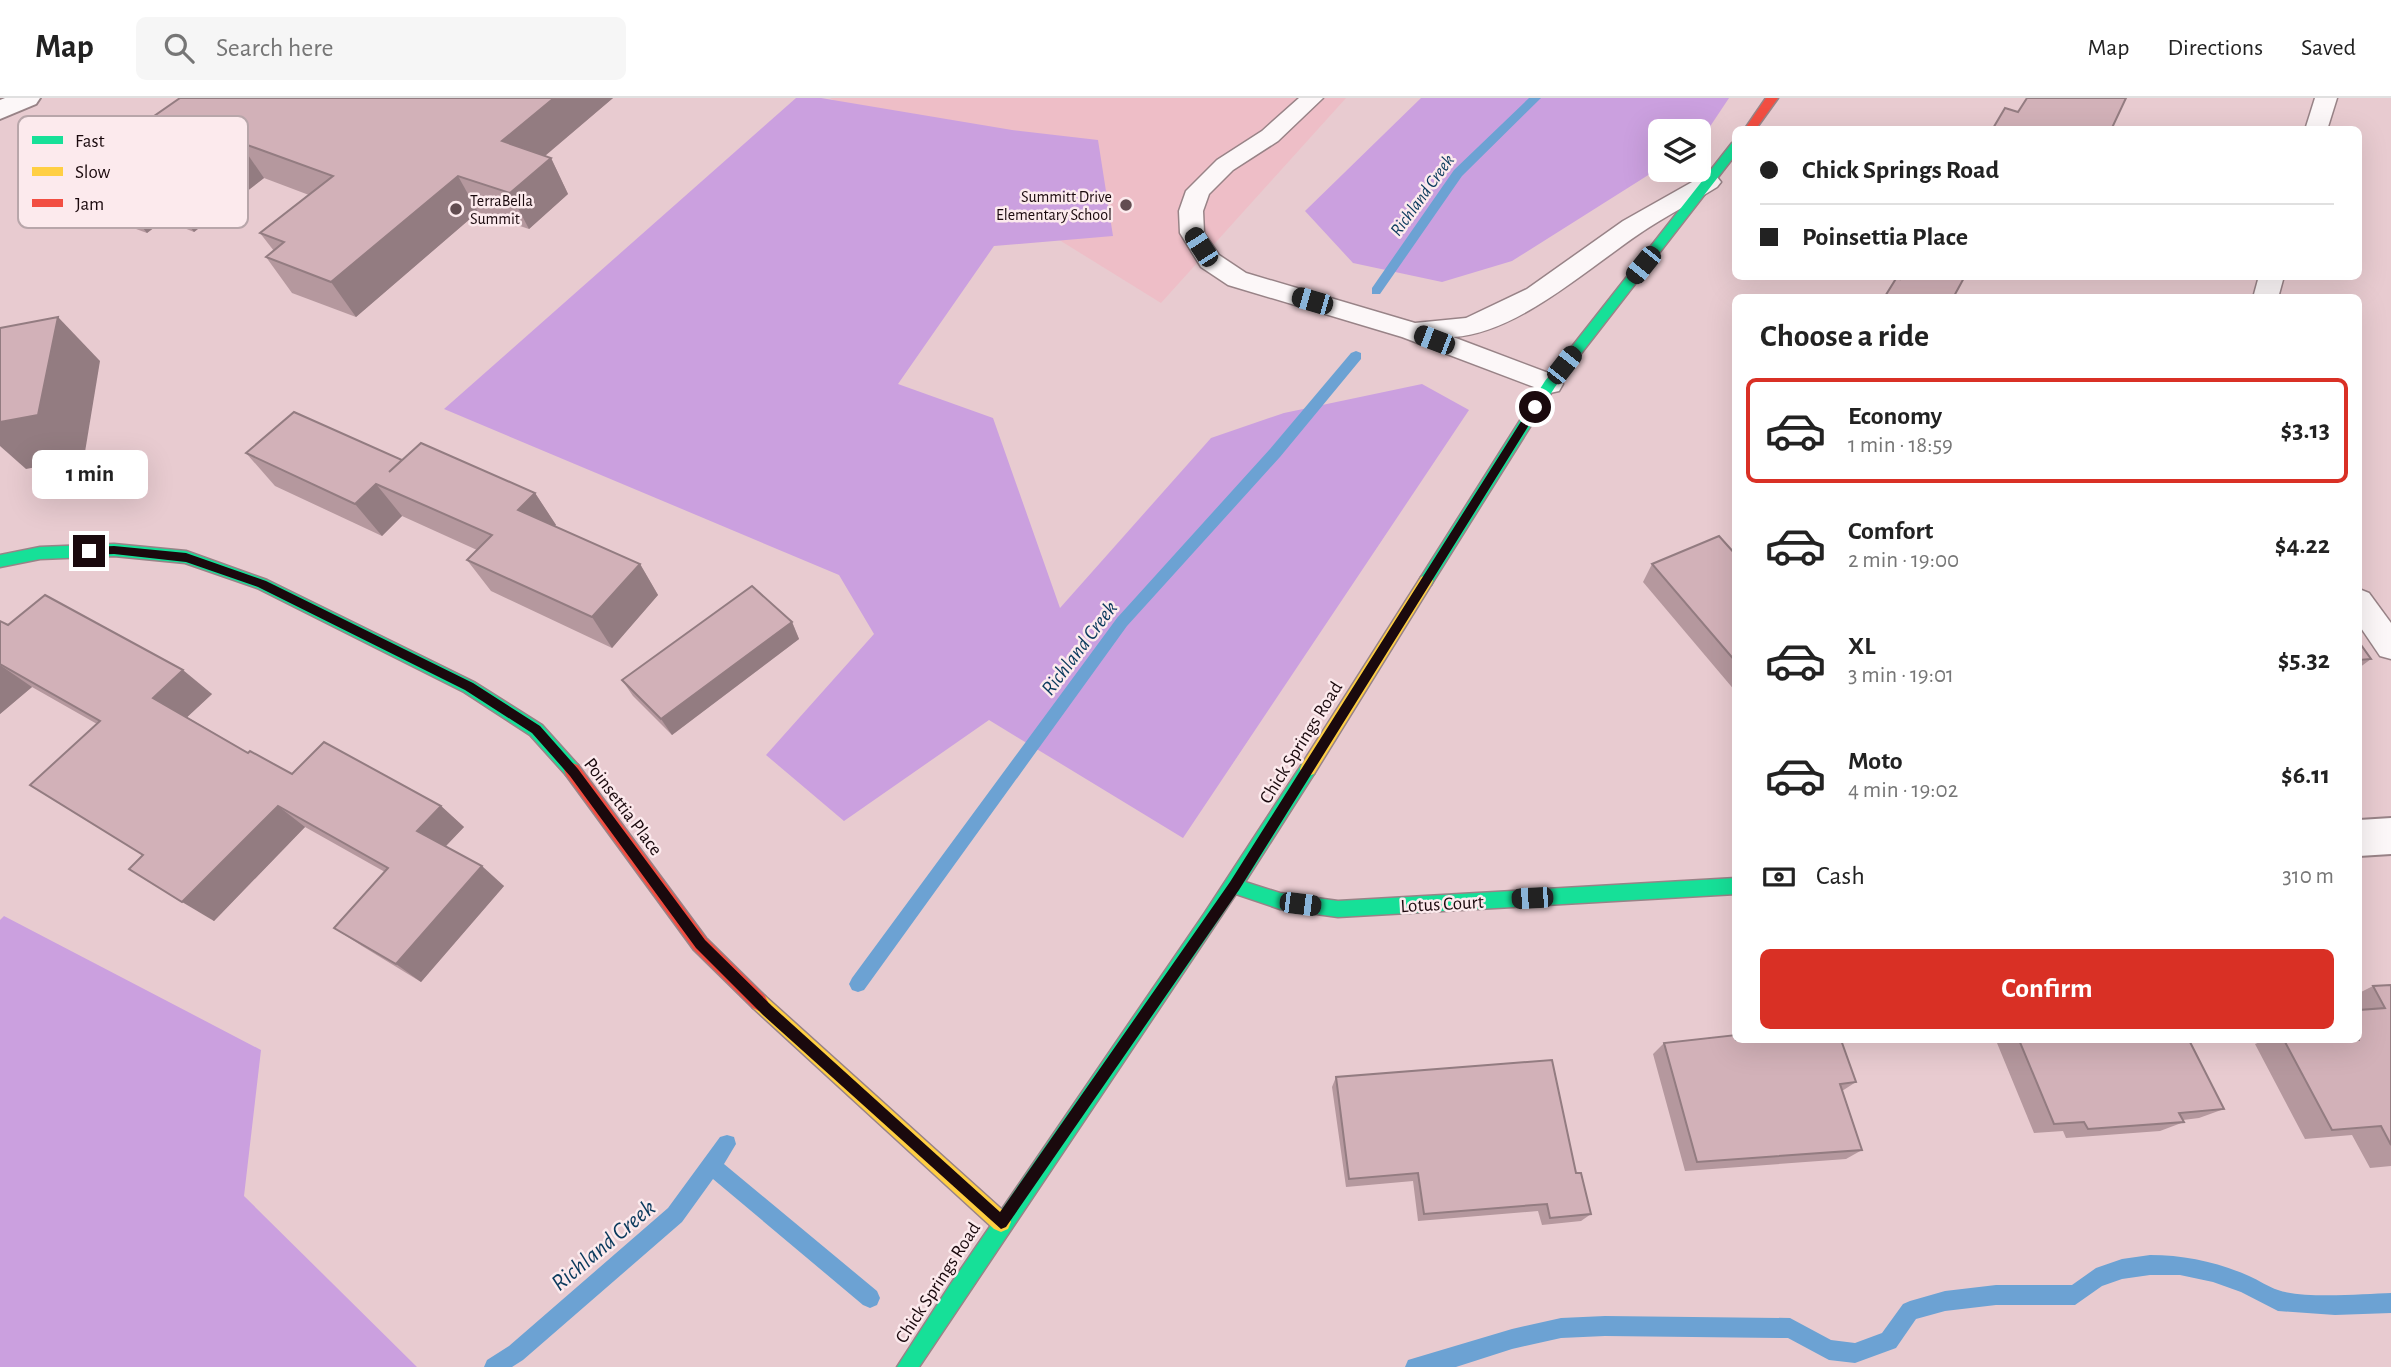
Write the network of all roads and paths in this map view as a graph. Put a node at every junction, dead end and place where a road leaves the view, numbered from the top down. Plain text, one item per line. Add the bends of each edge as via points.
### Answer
1 (26, 98) edge
2 (1312, 98) edge
3 (1772, 98) edge
4 (2326, 98) edge
5 (0, 111) edge
6 (1752, 126) edge
7 (2317, 126) edge
8 (1732, 151) edge
9 (1711, 179) edge
10 (1709, 182) joint
11 (1411, 331) junction
12 (1549, 384) junction
13 (0, 561) edge
14 (2362, 605) edge
15 (2391, 647) edge
16 (2391, 836) edge
17 (2362, 838) edge
18 (1234, 886) junction
19 (1732, 886) edge
20 (1001, 1222) junction
21 (907, 1367) edge

1 - 5 street
2 - 11 lane via 1198,191 1191,211 1192,233 1210,261 1237,279
3 - 6 street
4 - 7 lane
8 - 9 street, Chick Springs Road
10 - 11 lane via 1632,227 1536,295 1470,327
10 - 12 street, Chick Springs Road
11 - 12 lane
12 - 18 street, Chick Springs Road
13 - 20 street, Poinsettia Place via 40,553 114,550 186,558 262,584 469,687 536,730 574,773 700,944
14 - 15 lane
16 - 17 street
18 - 19 street, Lotus Court via 1280,901 1338,909
18 - 20 street, Chick Springs Road
20 - 21 street, Chick Springs Road

